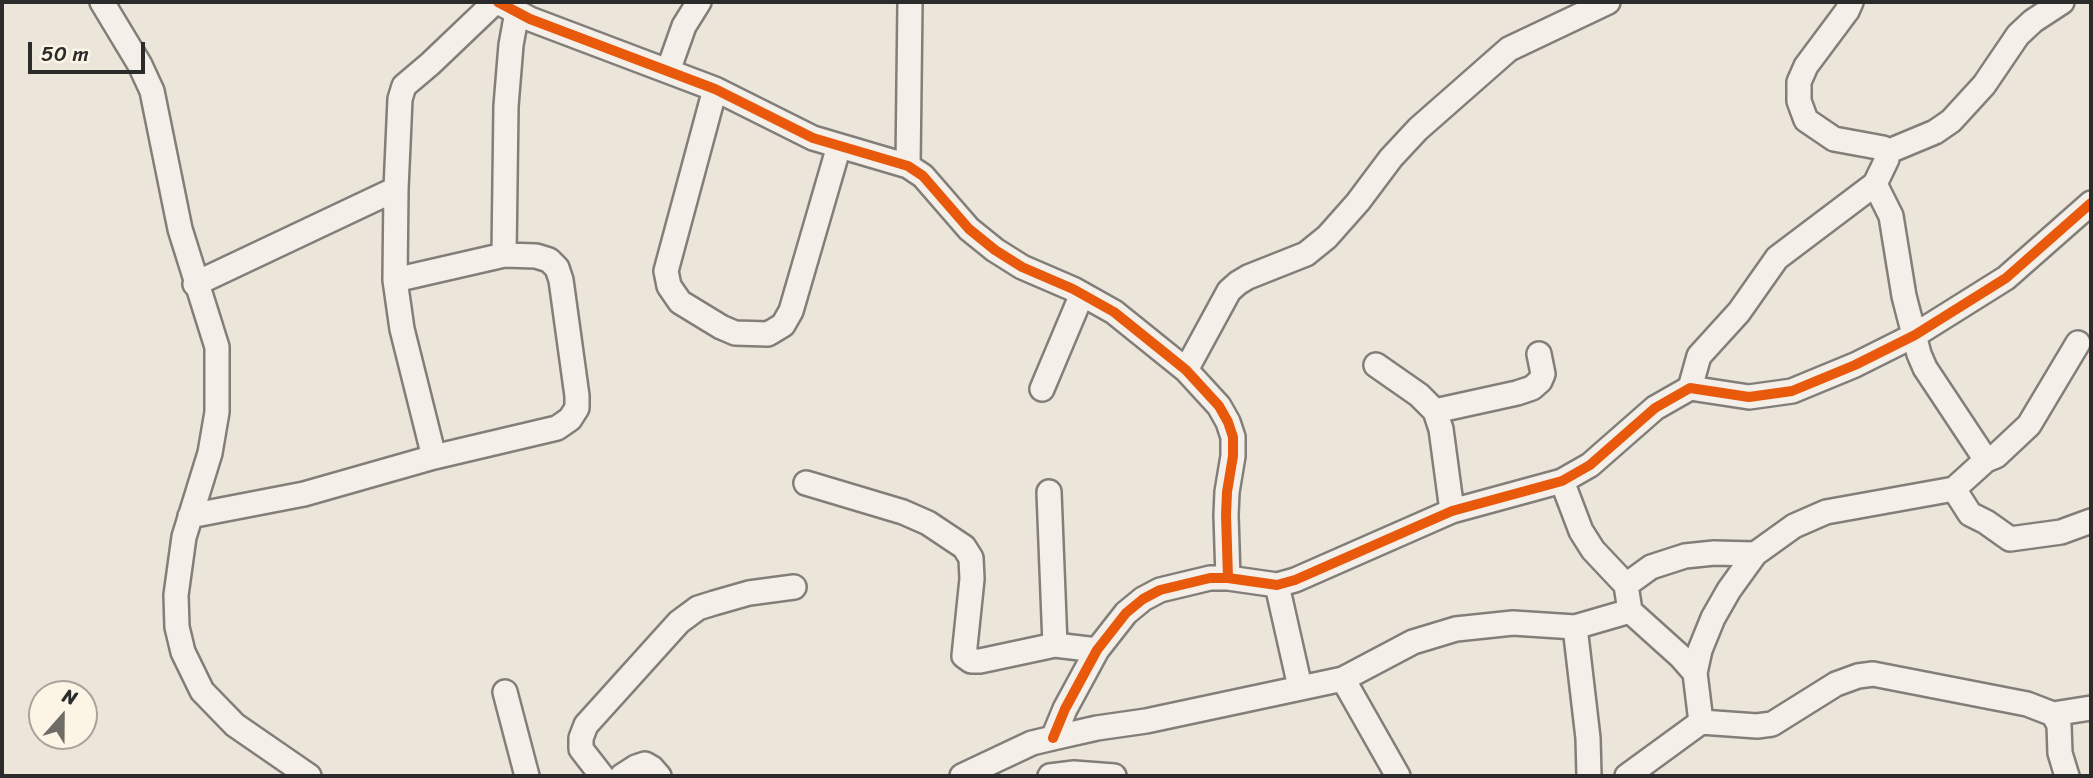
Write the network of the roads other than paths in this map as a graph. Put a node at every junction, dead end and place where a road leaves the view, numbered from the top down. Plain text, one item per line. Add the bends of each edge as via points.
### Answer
1 (102, 2) edge
2 (699, 2) edge
3 (910, 2) edge
4 (1608, 2) edge
5 (1851, 2) edge
6 (2062, 2) edge
7 (503, 5) edge
8 (668, 71) junction
9 (715, 89) junction
10 (839, 146) junction
11 (1887, 152) junction
12 (908, 166) junction
13 (1875, 184) junction
14 (396, 189) junction
15 (2091, 203) edge
16 (504, 255) junction
17 (395, 280) junction
18 (195, 284) junction
19 (1082, 294) junction
20 (1914, 335) junction
21 (2078, 343) dead end
22 (1539, 354) dead end
23 (1376, 365) dead end
24 (1186, 370) junction
25 (1690, 388) junction
26 (1042, 389) dead end
27 (1435, 411) junction
28 (434, 457) junction
29 (1986, 460) junction
30 (1562, 481) junction
31 (806, 483) dead end
32 (1954, 489) junction
33 (1049, 492) dead end
34 (1452, 511) junction
35 (190, 516) junction
36 (2091, 521) edge
37 (1755, 554) junction
38 (1228, 578) junction
39 (1277, 585) junction
40 (1626, 585) junction
41 (794, 587) dead end
42 (1630, 611) junction
43 (1575, 626) junction
44 (1055, 645) junction
45 (1097, 650) junction
46 (1695, 673) junction
47 (1343, 679) junction
48 (1300, 687) junction
49 (505, 692) dead end
50 (2091, 708) edge
51 (2053, 714) junction
52 (1701, 722) junction
53 (1054, 737) junction
54 (276, 765) edge
55 (971, 772) edge
56 (309, 776) edge
57 (527, 776) edge
58 (602, 776) edge
59 (622, 776) edge
60 (659, 776) edge
61 (1006, 776) edge
62 (1049, 776) edge
63 (1114, 776) edge
64 (1398, 776) edge
65 (1589, 776) edge
66 (1627, 776) edge
67 (2067, 776) edge

1 - 18 street via 152,91
2 - 8 street via 684,26
3 - 12 street
4 - 24 street via 1509,49 1418,129 1327,237 1306,254 1238,283 1229,291
5 - 11 street via 1806,66 1799,82 1799,101 1806,120 1834,139 1878,146
6 - 11 street via 2018,35 1984,85 1951,121
7 - 8 street
7 - 14 street via 401,90
7 - 16 street via 511,45
8 - 9 street
9 - 10 street via 813,138
9 - 10 street via 666,271 680,302 728,330 768,334 783,325
10 - 12 street
11 - 13 street
12 - 19 street via 995,250
13 - 20 street via 1891,216
13 - 25 street via 1777,258 1739,312 1699,356
14 - 17 street
14 - 18 street
15 - 20 street via 2006,278
16 - 17 street
16 - 28 street via 536,256 557,268 577,408 557,428
17 - 28 street via 402,329
18 - 35 street via 217,347 219,379 210,453
19 - 24 street via 1114,312
19 - 26 street
20 - 25 street via 1792,391 1749,397
20 - 29 street via 1926,368
21 - 29 street via 2029,425
22 - 27 street via 1543,374 1532,388
23 - 27 street
24 - 38 street via 1219,406 1233,437 1226,515
25 - 30 street via 1655,408 1590,464
27 - 34 street
28 - 35 street via 304,494
29 - 32 street
30 - 34 street
30 - 40 street via 1581,531
31 - 44 street via 903,512 964,547 971,558 972,579 964,656 971,661
32 - 36 street via 1970,514 2010,539 2061,532
32 - 37 street via 1826,512 1794,526
33 - 44 street
34 - 39 street
35 - 54 street via 176,596 183,652 202,691
37 - 40 street via 1685,556 1651,567
37 - 46 street via 1713,618
38 - 39 street
38 - 45 street via 1160,590 1143,599
39 - 48 street
40 - 42 street
41 - 58 street via 714,603 678,622 586,725 581,749
42 - 43 street
42 - 46 street
43 - 47 street via 1513,623 1456,629 1413,642
43 - 65 street
44 - 45 street
45 - 53 street
46 - 52 street
47 - 48 street
47 - 64 street
48 - 53 street
49 - 57 street
50 - 51 street
51 - 52 street via 2027,704 1873,674 1836,684 1772,724
51 - 67 street
52 - 66 street
53 - 55 street
54 - 56 street
55 - 61 street
59 - 60 street via 645,764
62 - 63 street

